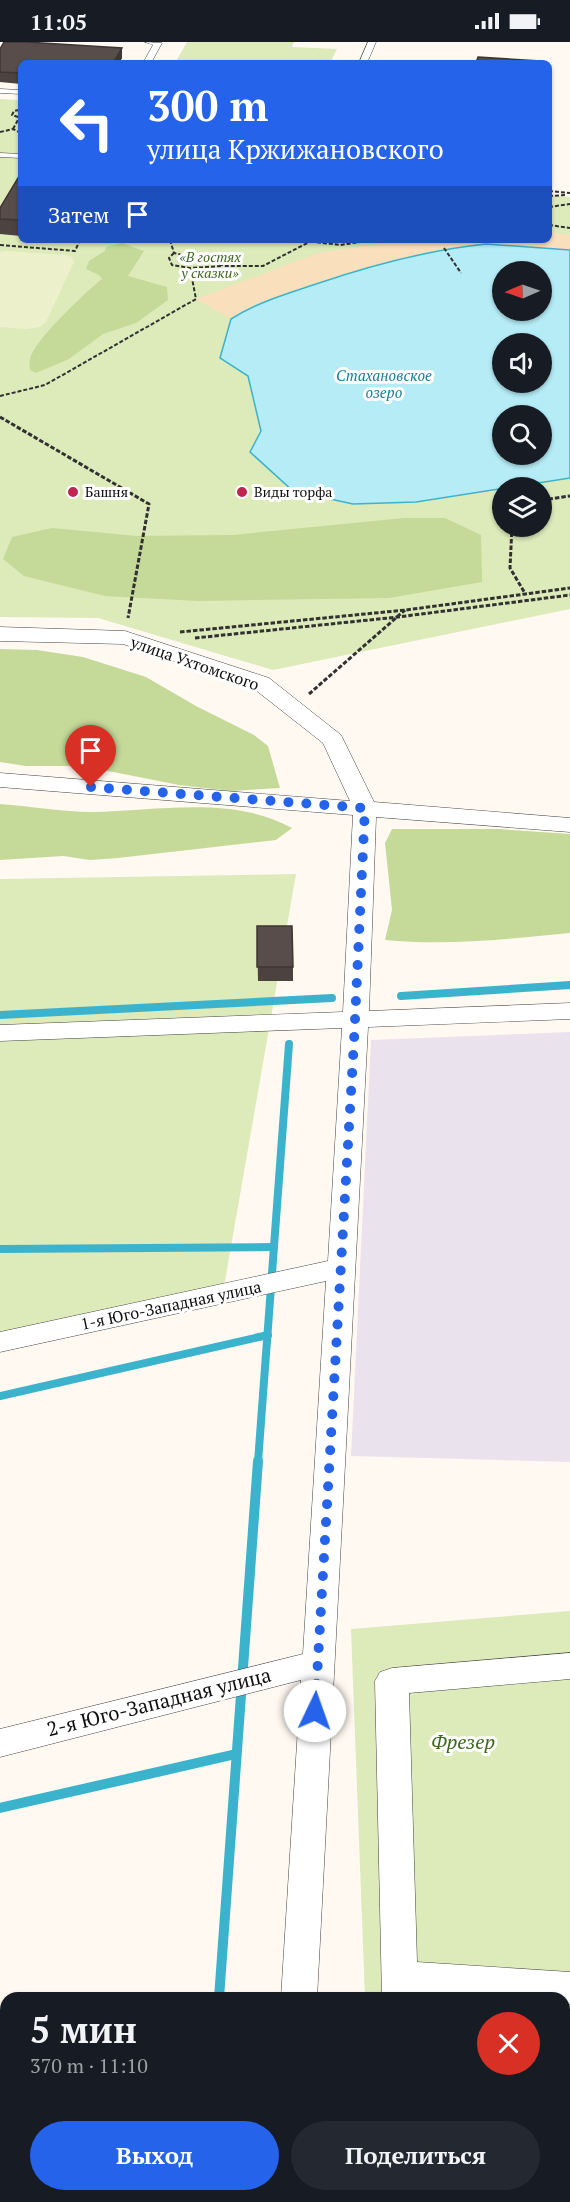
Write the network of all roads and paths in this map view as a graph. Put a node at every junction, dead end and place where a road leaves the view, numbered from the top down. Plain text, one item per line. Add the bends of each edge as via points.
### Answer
1 (149, 42) edge
2 (372, 42) edge
3 (149, 60) edge
4 (364, 60) edge
5 (0, 91) edge
6 (18, 92) edge
7 (18, 111) edge
8 (18, 117) edge
9 (18, 121) edge
10 (13, 129) junction
11 (0, 132) edge
12 (18, 132) edge
13 (0, 155) edge
14 (18, 156) edge
15 (552, 194) edge
16 (570, 194) edge
17 (570, 204) edge
18 (552, 207) edge
19 (552, 225) edge
20 (570, 228) edge
21 (79, 243) edge
22 (171, 243) edge
23 (308, 243) joint
24 (354, 243) edge
25 (0, 245) edge
26 (444, 248) dead end
27 (174, 253) junction
28 (226, 266) junction
29 (190, 268) junction
30 (461, 273) dead end
31 (0, 396) edge
32 (0, 417) edge
33 (570, 496) edge
34 (552, 499) edge
35 (511, 537) edge
36 (570, 588) edge
37 (526, 595) junction
38 (570, 595) edge
39 (406, 610) junction
40 (398, 616) junction
41 (0, 634) edge
42 (133, 640) junction
43 (293, 708) junction
44 (0, 780) edge
45 (365, 808) junction
46 (570, 825) edge
47 (570, 1011) edge
48 (356, 1018) junction
49 (0, 1033) edge
50 (341, 1268) junction
51 (0, 1342) edge
52 (318, 1663) junction
53 (570, 1666) edge
54 (0, 1743) edge
55 (400, 1987) edge
56 (570, 1988) edge
57 (298, 1992) edge

1 - 3 lane via 158,42
2 - 4 lane
5 - 6 lane
7 - 8 path via 11,113
9 - 10 path
10 - 11 path
10 - 12 path
13 - 14 lane
15 - 16 path
17 - 18 path
19 - 20 path
21 - 25 path via 75,251
22 - 27 path
23 - 24 path
23 - 28 path via 263,266
26 - 30 path
27 - 28 path
27 - 29 path via 169,258 172,265
28 - 29 path
29 - 31 path via 196,299 45,385
32 - 42 path via 149,504
33 - 34 path
35 - 37 path via 510,568
36 - 37 path
37 - 39 path
38 - 40 path
39 - 40 path
39 - 42 path
40 - 42 path
40 - 43 path
41 - 42 street, улица Ухтомского
42 - 43 street, улица Ухтомского via 261,683
43 - 45 street, улица Ухтомского via 333,740
44 - 45 street
45 - 46 street
45 - 48 street
47 - 48 street
48 - 49 street
48 - 50 street
50 - 51 street, 1-я Юго-Западная улица
50 - 52 street
52 - 54 street, 2-я Юго-Западная улица
52 - 57 street
53 - 55 street via 392,1681
55 - 56 street

